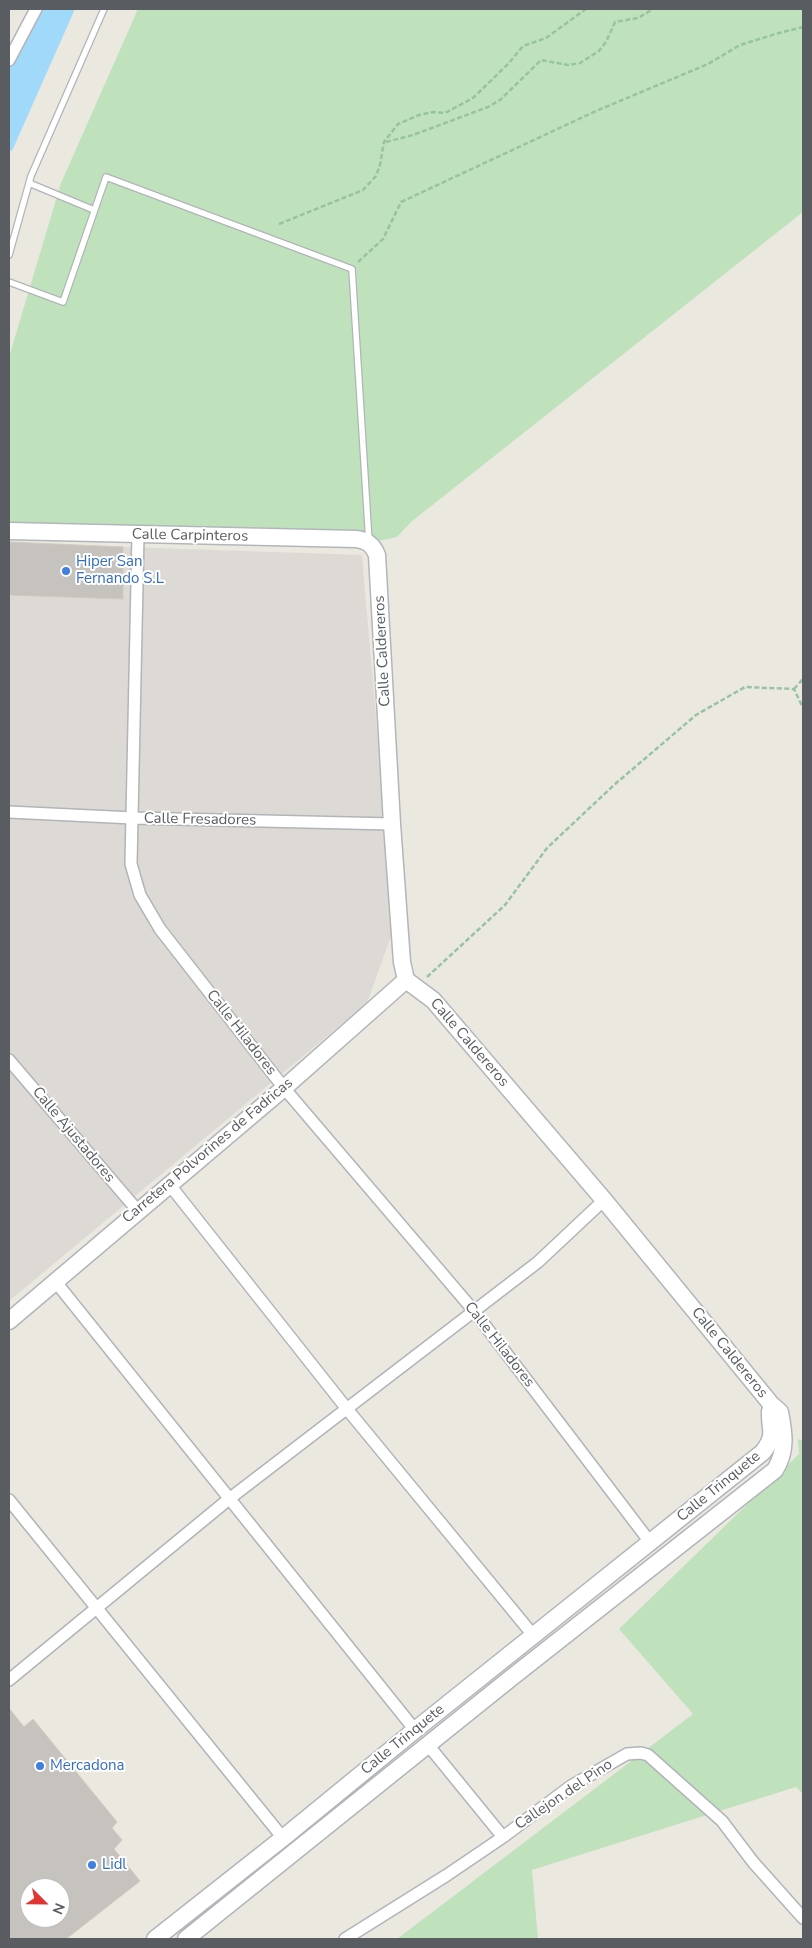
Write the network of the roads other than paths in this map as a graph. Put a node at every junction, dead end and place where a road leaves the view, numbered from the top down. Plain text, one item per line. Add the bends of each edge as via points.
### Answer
1 (36, 9) edge
2 (104, 9) edge
3 (9, 60) edge
4 (29, 183) junction
5 (94, 210) junction
6 (9, 255) edge
7 (9, 282) edge
8 (9, 531) edge
9 (138, 535) junction
10 (370, 543) junction
11 (9, 812) edge
12 (133, 818) junction
13 (392, 824) junction
14 (406, 980) junction
15 (9, 1060) edge
16 (284, 1088) junction
17 (169, 1184) junction
18 (604, 1200) junction
19 (138, 1210) junction
20 (55, 1280) junction
21 (474, 1311) junction
22 (9, 1321) edge
23 (771, 1404) junction
24 (347, 1409) junction
25 (9, 1500) edge
26 (229, 1500) junction
27 (650, 1542) junction
28 (96, 1609) junction
29 (533, 1635) junction
30 (9, 1680) edge
31 (415, 1730) junction
32 (428, 1746) junction
33 (503, 1837) junction
34 (283, 1838) junction
35 (803, 1918) edge
36 (155, 1939) edge
37 (186, 1939) edge
38 (345, 1939) edge

1 - 3 street
2 - 4 lane
4 - 5 lane
4 - 6 lane
5 - 7 lane via 63,302
5 - 10 lane via 106,177 352,269
8 - 9 street, Calle Carpinteros
9 - 10 street, Calle Carpinteros via 356,539
9 - 12 street, Calle Hiladores
10 - 13 street, Calle Caldereros via 377,555
11 - 12 street, Calle Fresadores
12 - 13 street, Calle Fresadores
12 - 16 street, Calle Hiladores via 131,864 140,895 160,930
13 - 14 street, Calle Caldereros
14 - 16 street, Carretera Polvorines de Fadricas
14 - 18 street, Calle Caldereros via 433,1000
15 - 19 street, Calle Ajustadores
16 - 17 street, Carretera Polvorines de Fadricas
16 - 21 street, Calle Hiladores
17 - 19 street, Carretera Polvorines de Fadricas
17 - 24 street
18 - 21 street via 538,1262
18 - 23 street, Calle Caldereros
19 - 20 street, Carretera Polvorines de Fadricas
20 - 22 street, Carretera Polvorines de Fadricas
20 - 26 street
21 - 24 street
21 - 27 street, Calle Hiladores
23 - 27 street, Calle Trinquete via 772,1433 762,1452
23 - 32 street, Calle Trinquete via 780,1412 784,1433 784,1450 775,1470
24 - 26 street
24 - 29 street
25 - 28 street
26 - 28 street
26 - 31 street
27 - 29 street, Calle Trinquete
28 - 30 street
28 - 34 street
29 - 31 street, Calle Trinquete
31 - 34 street, Calle Trinquete
32 - 33 street
32 - 37 street, Calle Trinquete
33 - 35 street, Callejon del Pino via 571,1786 627,1754 641,1753 722,1821
33 - 38 street, Callejon del Pino
34 - 36 street, Calle Trinquete

